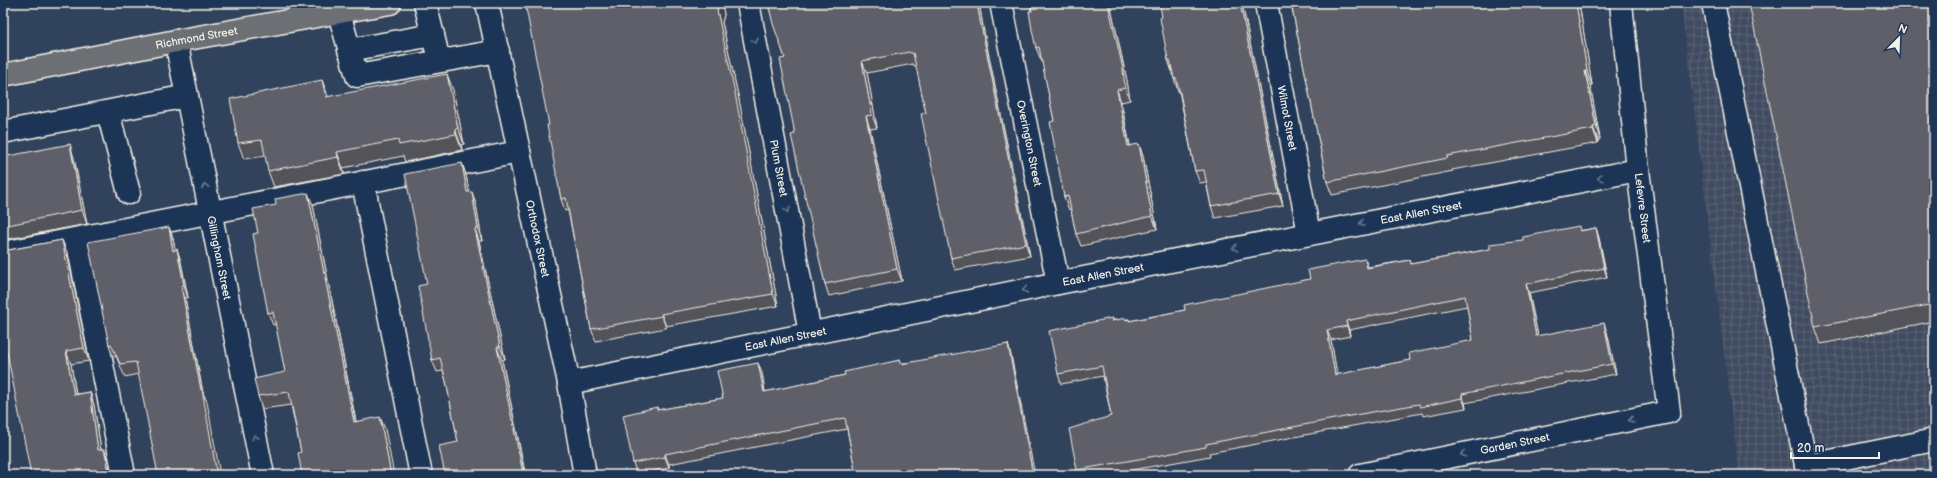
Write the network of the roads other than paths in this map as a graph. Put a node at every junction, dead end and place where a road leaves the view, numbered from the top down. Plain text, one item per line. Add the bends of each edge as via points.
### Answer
1 (390, 3) edge
2 (425, 3) edge
3 (487, 3) edge
4 (748, 3) edge
5 (1000, 3) edge
6 (1266, 3) edge
7 (1621, 3) edge
8 (1714, 3) edge
9 (301, 11) edge
10 (339, 13) junction
11 (433, 35) junction
12 (176, 41) junction
13 (349, 50) junction
14 (498, 51) junction
15 (440, 62) junction
16 (3, 75) edge
17 (187, 96) junction
18 (108, 112) junction
19 (3, 132) edge
20 (519, 152) junction
21 (1638, 170) junction
22 (363, 182) junction
23 (129, 193) dead end
24 (210, 212) junction
25 (1309, 234) junction
26 (77, 239) junction
27 (3, 254) edge
28 (1058, 283) junction
29 (810, 333) junction
30 (569, 383) junction
31 (1669, 412) joint
32 (1934, 440) edge
33 (1807, 471) edge
34 (124, 475) edge
35 (263, 475) edge
36 (421, 475) edge
37 (585, 475) edge
38 (1360, 475) edge

1 - 10 main road, Richmond Street
2 - 11 street
3 - 14 street, Orthodox Street
4 -> 29 street, Plum Street
5 - 28 street, Overington Street
6 - 25 street, Wilmot Street
7 - 21 street, Lefevre Street
8 - 33 street
9 - 10 main road, Richmond Street
9 - 12 main road, Richmond Street
10 - 13 street
11 - 13 street
11 - 15 street
12 - 16 main road, Richmond Street
12 - 17 street, Gillingham Street
13 - 15 street via 356,76
14 - 15 street
14 - 20 street, Orthodox Street
17 - 18 street
24 -> 17 street, Gillingham Street
18 - 19 street
18 - 23 street
20 - 22 street
20 - 30 street, Orthodox Street
21 -> 25 street, East Allen Street
21 - 31 street, Lefevre Street
22 - 24 street
22 - 36 street
24 - 26 street
35 -> 24 street, Gillingham Street
25 -> 28 street, East Allen Street
26 - 27 street
26 - 34 street
28 -> 29 street, East Allen Street
29 - 30 street, East Allen Street
30 - 37 street, Orthodox Street
31 -> 38 street, Garden Street
32 - 33 street

